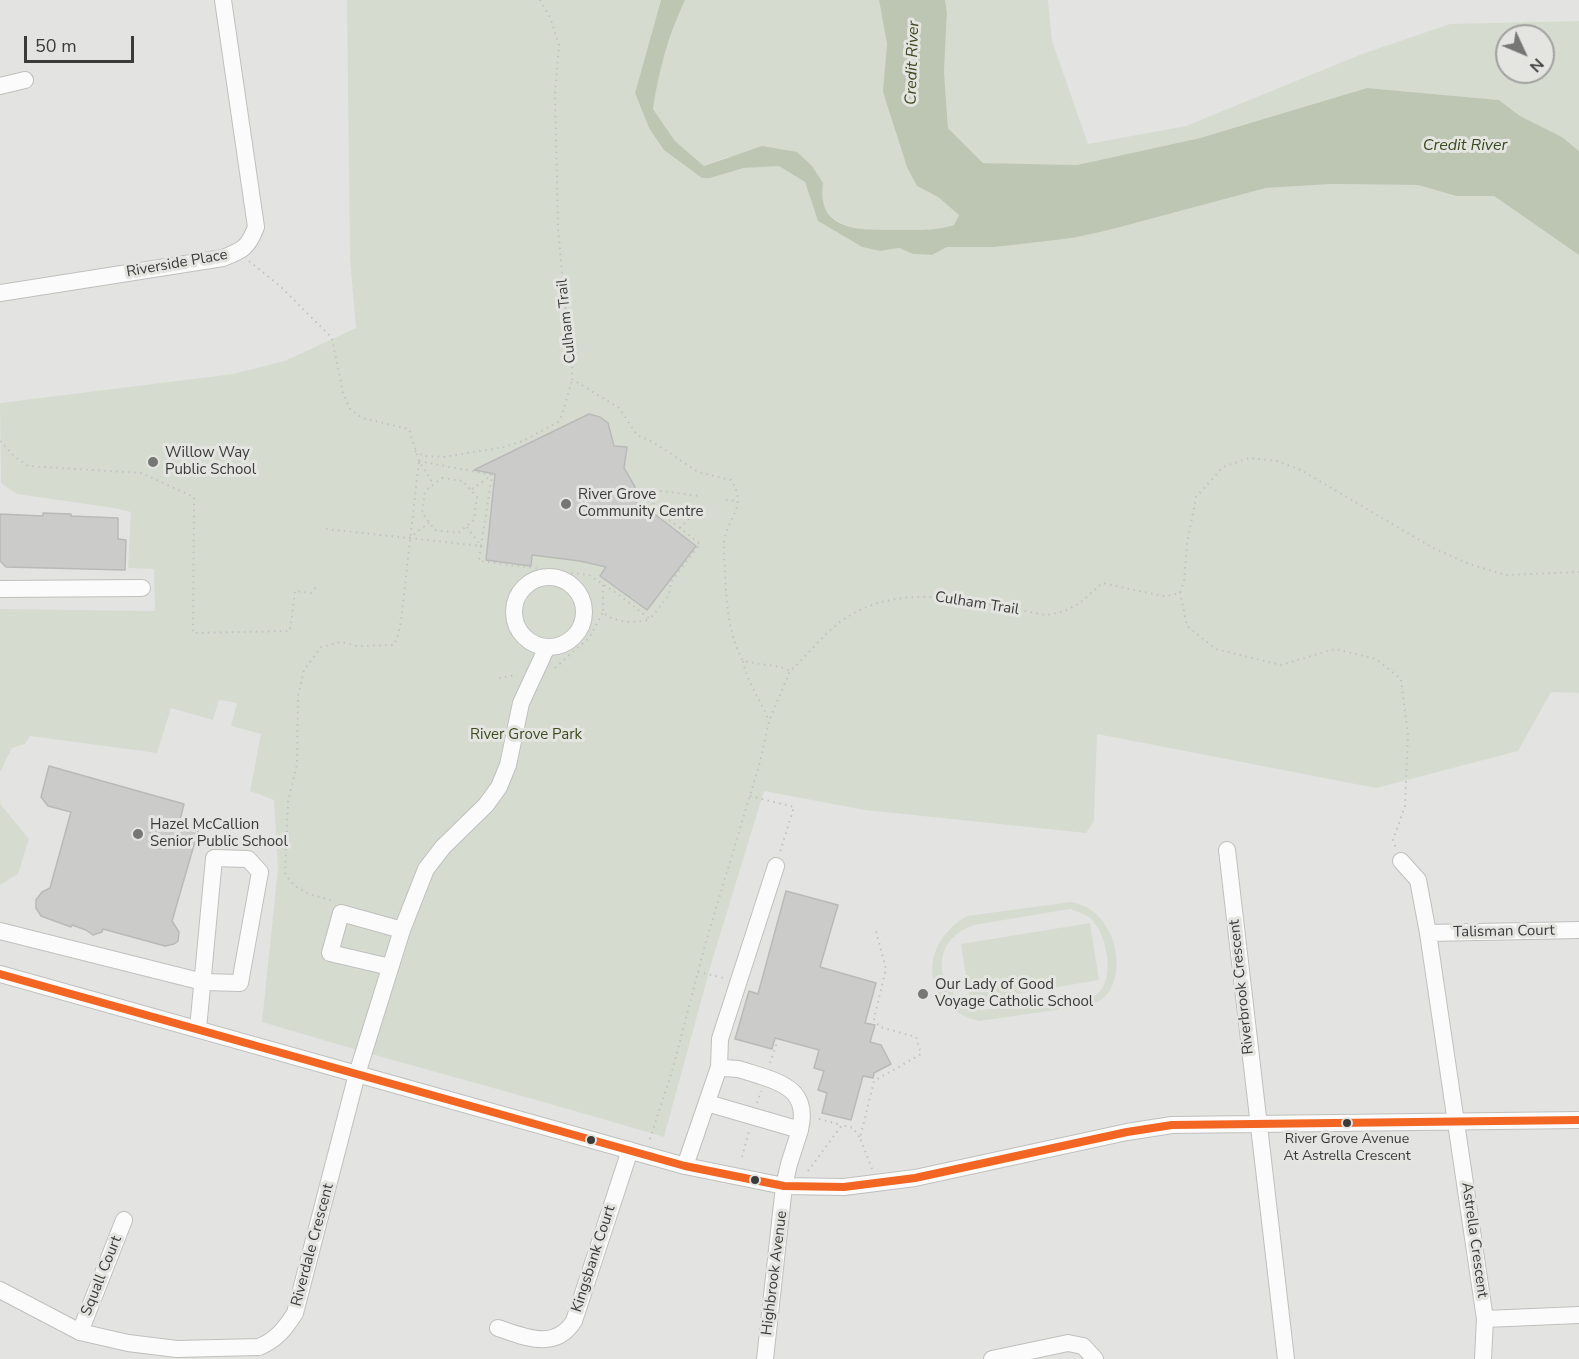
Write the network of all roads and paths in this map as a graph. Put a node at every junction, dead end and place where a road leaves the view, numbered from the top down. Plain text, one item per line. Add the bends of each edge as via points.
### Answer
1 (223, 0) edge
2 (540, 0) edge
3 (25, 80) dead end
4 (0, 86) edge
5 (238, 252) junction
6 (0, 293) edge
7 (572, 378) junction
8 (0, 441) edge
9 (415, 451) junction
10 (419, 461) junction
11 (492, 475) junction
12 (434, 485) junction
13 (471, 489) junction
14 (699, 496) dead end
15 (726, 500) dead end
16 (738, 501) junction
17 (702, 506) dead end
18 (430, 522) junction
19 (467, 527) junction
20 (680, 528) junction
21 (326, 529) dead end
22 (409, 538) junction
23 (481, 546) junction
24 (1579, 572) edge
25 (603, 584) junction
26 (316, 587) dead end
27 (142, 588) dead end
28 (0, 589) edge
29 (1180, 591) junction
30 (650, 619) junction
31 (547, 647) junction
32 (743, 661) junction
33 (790, 671) junction
34 (769, 721) junction
35 (750, 796) junction
36 (1227, 850) dead end
37 (1401, 861) joint
38 (776, 866) joint
39 (341, 913) junction
40 (402, 930) junction
41 (1579, 930) edge
42 (0, 931) edge
43 (876, 931) dead end
44 (1428, 933) junction
45 (390, 967) junction
46 (698, 972) junction
47 (0, 974) edge
48 (739, 981) junction
49 (203, 982) junction
50 (198, 1029) junction
51 (777, 1043) dead end
52 (719, 1067) junction
53 (357, 1074) junction
54 (765, 1077) junction
55 (707, 1103) junction
56 (753, 1116) junction
57 (817, 1118) dead end
58 (1579, 1120) edge
59 (1457, 1122) junction
60 (1258, 1123) junction
61 (842, 1125) junction
62 (800, 1130) junction
63 (860, 1138) junction
64 (630, 1150) junction
65 (742, 1157) dead end
66 (685, 1166) junction
67 (877, 1183) junction
68 (791, 1186) junction
69 (124, 1220) dead end
70 (0, 1290) edge
71 (1579, 1315) edge
72 (1485, 1319) junction
73 (498, 1328) dead end
74 (80, 1332) junction
75 (765, 1359) edge
76 (992, 1359) edge
77 (1095, 1359) edge
78 (1286, 1359) edge
79 (1483, 1359) edge

1 - 5 street, Riverside Place via 256,227 250,243
2 - 7 path, Culham Trail via 559,45 555,93 558,227
3 - 4 street
5 - 6 street, Riverside Place via 222,258
5 - 9 path via 280,286 332,338 350,409 362,418 409,429
7 - 9 path via 558,422 523,441 444,457 424,456
7 - 16 path, Culham Trail via 619,408 637,435 698,471 731,480 738,491
8 - 26 path via 28,466 141,473 194,497 193,633 290,631 294,591 311,592
9 - 10 path
10 - 11 path
10 - 12 path
10 - 22 path
11 - 13 path
11 - 23 path
12 - 13 path via 442,478 463,481
12 - 18 path via 425,491 422,513
13 - 19 path via 477,497 474,520
14 - 20 path via 647,489 657,511
15 - 16 path
16 - 32 path via 724,543 727,619
17 - 20 path
18 - 19 path via 435,530 458,533
18 - 22 path
19 - 23 path
20 - 30 path via 700,544 671,582 669,595
21 - 22 path
22 - 23 path
22 - 39 path via 394,645 357,646 340,642 321,647 304,670 298,696 297,765 288,801 285,873 300,891 332,901
23 - 25 path via 479,561 589,575
24 - 29 path via 1506,575 1469,564 1413,537 1301,470 1277,461 1249,458 1223,467 1196,497
25 - 30 path
25 - 30 path via 603,612 608,617 643,622
27 - 28 street
29 - 33 path, Culham Trail via 1163,596 1102,583 1077,606 1046,615 934,596 882,601 841,621
29 - 37 path via 1187,626 1216,649 1281,665 1335,649 1376,659 1401,679 1408,735 1405,806 1393,840
31 - 31 street via 565,644 583,623 579,593 570,583 554,577 537,579 523,588 514,611 522,635
31 - 40 street, Riverdale Crescent via 521,703 508,765 499,787 426,869
32 - 33 path
32 - 34 path via 746,676
33 - 34 path
34 - 35 path
35 - 38 path via 794,807
35 - 46 path
36 - 60 street, Riverbrook Crescent
37 - 44 street via 1418,880
38 - 48 street
39 - 40 street
39 - 45 street via 330,953
40 - 45 street, Riverdale Crescent
41 - 44 street, Talisman Court
42 - 49 street
43 - 63 path via 886,969 874,1019 880,1027 916,1037 921,1054 874,1081
44 - 59 street
45 - 53 street, Riverdale Crescent
46 - 48 path
46 - 64 path via 650,1140
47 - 50 street
48 - 52 street via 720,1040
49 - 49 street via 240,982 260,872 248,859 214,858
49 - 50 street
50 - 53 street
51 - 54 path
52 - 54 street
52 - 55 street
53 - 64 street
53 - 74 street, Riverdale Crescent via 295,1313 282,1334 259,1347 177,1349
54 - 56 path
54 - 62 street via 789,1087 798,1098 803,1118
55 - 56 street
55 - 66 street
56 - 62 street
56 - 65 path
57 - 61 path
58 - 59 street
59 - 60 street
59 - 72 street, Astrella Crescent
60 - 67 street via 1152,1127 958,1170
60 - 78 street
61 - 63 path via 853,1128
61 - 68 path
62 - 68 street, Highbrook Avenue via 789,1164
63 - 67 path
64 - 66 street
64 - 73 street, Kingsbank Court via 569,1328 552,1339 526,1338
66 - 68 street
67 - 68 street
68 - 75 street, Highbrook Avenue
69 - 74 street, Squall Court
70 - 74 street, Riverdale Crescent
71 - 72 street
72 - 79 street, Astrella Crescent
76 - 77 street via 1068,1343 1083,1346

